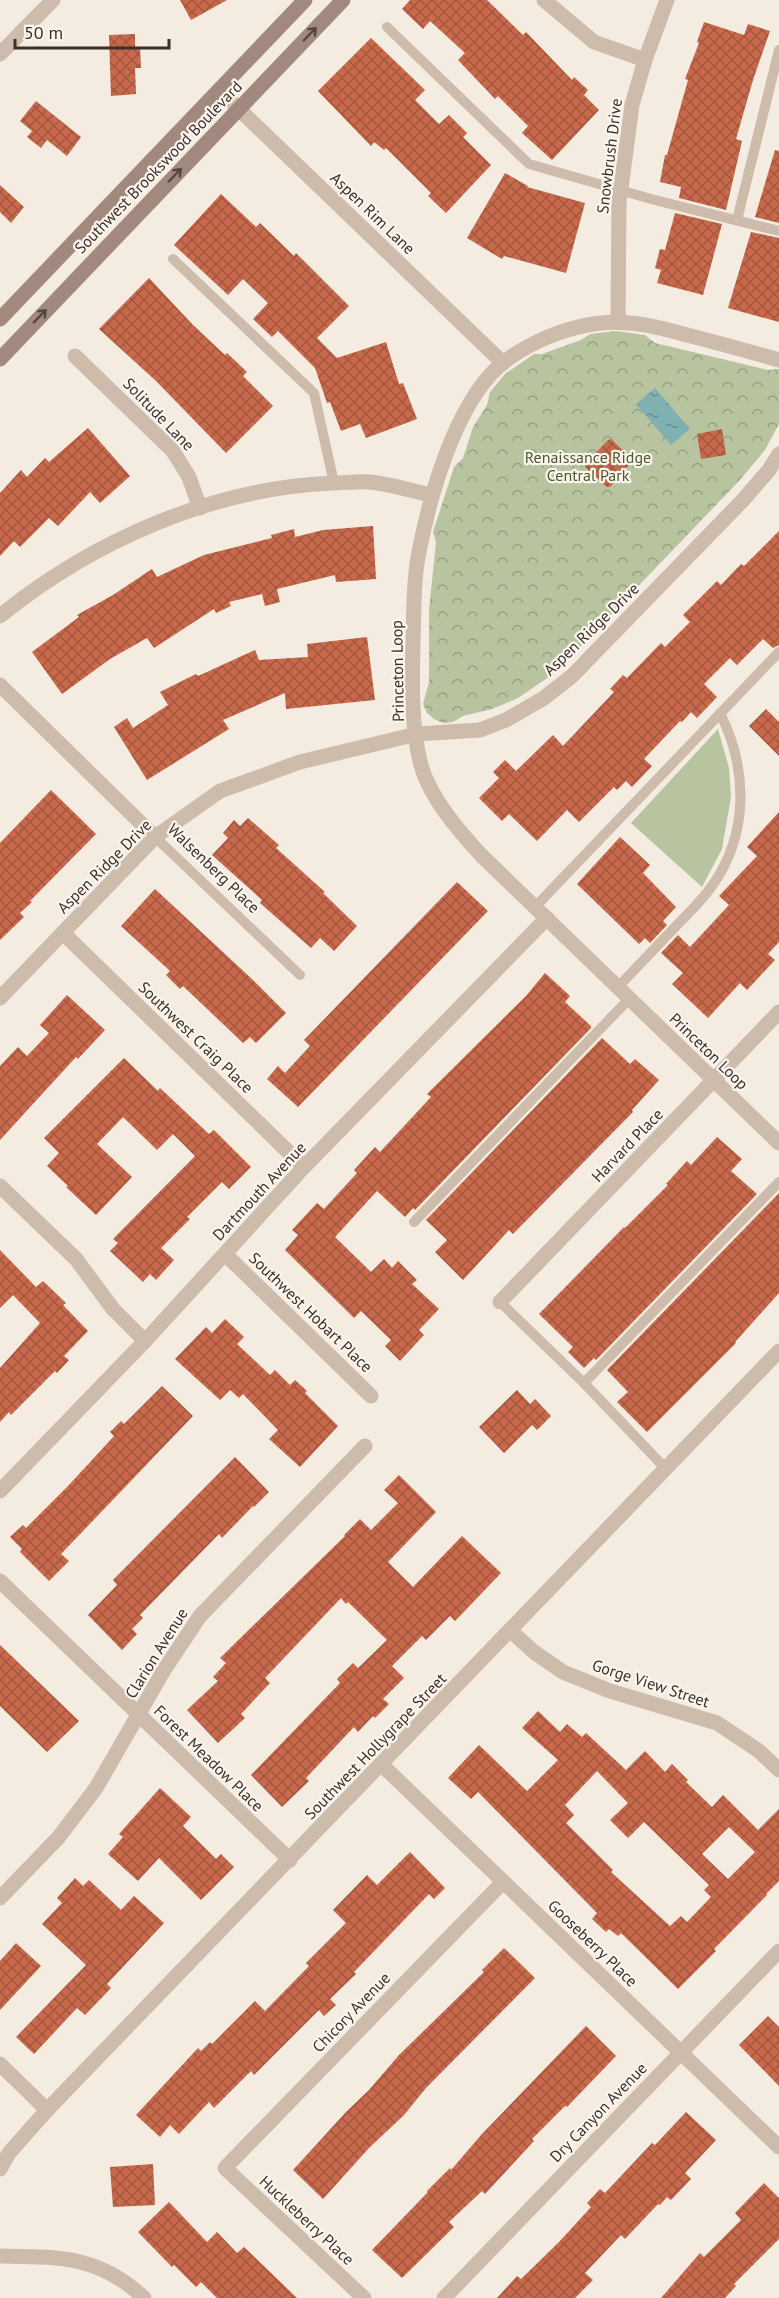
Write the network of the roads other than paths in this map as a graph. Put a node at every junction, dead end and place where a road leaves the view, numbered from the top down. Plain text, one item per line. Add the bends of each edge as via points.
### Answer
1 (53, 0) edge
2 (305, 0) edge
3 (343, 0) edge
4 (544, 0) edge
5 (667, 0) edge
6 (387, 27) dead end
7 (779, 50) edge
8 (0, 54) edge
9 (645, 60) junction
10 (219, 90) junction
11 (239, 109) junction
12 (620, 190) junction
13 (737, 220) junction
14 (779, 231) edge
15 (174, 259) dead end
16 (0, 320) edge
17 (618, 322) junction
18 (75, 356) dead end
19 (0, 359) edge
20 (779, 360) edge
21 (503, 363) junction
22 (779, 454) edge
23 (333, 483) junction
24 (432, 495) junction
25 (200, 508) junction
26 (0, 616) edge
27 (779, 652) edge
28 (0, 685) edge
29 (720, 713) junction
30 (417, 734) junction
31 (155, 837) junction
32 (535, 907) junction
33 (547, 918) junction
34 (63, 933) junction
35 (300, 975) dead end
36 (618, 987) junction
37 (0, 998) edge
38 (630, 999) junction
39 (779, 1012) edge
40 (714, 1081) junction
41 (779, 1143) edge
42 (304, 1167) junction
43 (779, 1182) edge
44 (0, 1186) edge
45 (414, 1222) dead end
46 (225, 1254) junction
47 (500, 1302) joint
48 (145, 1341) junction
49 (779, 1351) edge
50 (584, 1383) junction
51 (371, 1396) dead end
52 (365, 1446) dead end
53 (666, 1469) junction
54 (0, 1491) edge
55 (0, 1581) edge
56 (512, 1631) junction
57 (139, 1715) junction
58 (382, 1765) junction
59 (779, 1770) edge
60 (290, 1860) junction
61 (503, 1882) junction
62 (0, 1898) edge
63 (779, 1951) edge
64 (681, 2052) junction
65 (0, 2064) edge
66 (47, 2110) junction
67 (779, 2147) edge
68 (225, 2168) joint
69 (0, 2169) edge
70 (0, 2256) edge
71 (144, 2298) edge
72 (364, 2298) edge
73 (444, 2298) edge

1 - 8 street
2 - 10 main road, Southwest Brookswood Boulevard
11 -> 3 main road, Southwest Brookswood Boulevard
4 - 9 street via 594,42
5 - 9 street, Snowbrush Drive
6 - 12 lane via 530,164
7 - 13 lane
9 - 12 street, Snowbrush Drive via 632,105
10 - 11 street, Aspen Rim Lane
10 - 16 main road, Southwest Brookswood Boulevard
19 -> 11 main road, Southwest Brookswood Boulevard
11 - 21 street, Aspen Rim Lane
12 - 13 lane
12 - 17 street, Snowbrush Drive
13 - 14 lane
15 - 23 lane via 314,393
17 - 20 street, Princeton Loop via 652,326
17 - 21 street, Princeton Loop via 588,325 553,336 528,346
18 - 25 street, Solitude Lane via 173,451 189,477
21 - 24 street, Princeton Loop via 470,403
22 - 30 street, Aspen Ridge Drive via 736,507 572,676 506,720 480,730
23 - 24 street via 369,482
23 - 25 street via 299,484
24 - 30 street, Princeton Loop via 415,589 412,671
25 - 26 street via 95,552
27 - 29 lane
28 - 31 street, Walsenberg Place
29 - 32 lane
29 - 36 lane via 734,745 741,784 740,817 730,853 708,892
30 - 31 street, Aspen Ridge Drive via 263,774 220,791
30 - 32 street, Princeton Loop via 421,766 458,830
31 - 34 street, Aspen Ridge Drive
31 - 35 lane, Walsenberg Place
32 - 33 street, Princeton Loop
33 - 36 street, Princeton Loop
33 - 42 street, Dartmouth Avenue
34 - 37 street, Aspen Ridge Drive
34 - 42 street, Southwest Craig Place
36 - 38 street, Princeton Loop
38 - 40 street, Princeton Loop
38 - 45 lane
39 - 40 street, Harvard Place
40 - 41 street, Princeton Loop
40 - 47 street, Harvard Place
42 - 46 street, Dartmouth Avenue
43 - 50 lane
44 - 48 street via 76,1259 113,1309
46 - 48 street, Dartmouth Avenue
46 - 51 street, Southwest Hobart Place
47 - 50 lane
48 - 54 street, Dartmouth Avenue
49 - 53 street, Southwest Hollygrape Street
50 - 53 lane
52 - 57 street, Clarion Avenue via 200,1616
53 - 56 street, Southwest Hollygrape Street
55 - 57 street, Forest Meadow Place
56 - 58 street, Southwest Hollygrape Street
56 - 59 street, Gorge View Street via 562,1672 610,1691 717,1723 759,1751
57 - 60 street, Forest Meadow Place
57 - 62 street, Clarion Avenue via 96,1788 58,1838
58 - 60 street, Southwest Hollygrape Street
58 - 61 street, Gooseberry Place
60 - 66 street, Southwest Hollygrape Street
61 - 64 street, Gooseberry Place
61 - 68 street, Chicory Avenue
63 - 64 street, Dry Canyon Avenue
64 - 67 street, Gooseberry Place
64 - 73 street, Dry Canyon Avenue
65 - 66 street
66 - 69 street, Southwest Hollygrape Street
68 - 72 street, Huckleberry Place
70 - 71 street via 64,2257 102,2268

